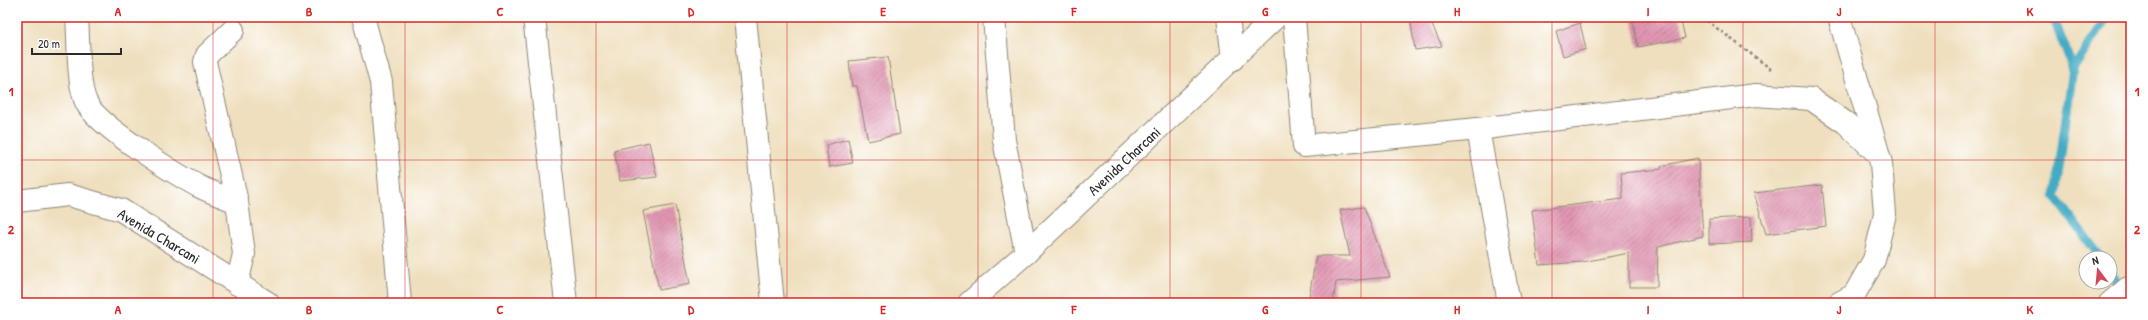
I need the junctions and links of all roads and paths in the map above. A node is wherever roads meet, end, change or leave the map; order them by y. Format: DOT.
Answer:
graph roads {
  1 [pos="77,17"];
  2 [pos="363,17"];
  3 [pos="534,17"];
  4 [pos="745,17"];
  5 [pos="994,17"];
  6 [pos="1228,17"];
  7 [pos="1276,17"];
  8 [pos="1294,17"];
  9 [pos="1702,17"];
  10 [pos="1839,17"];
  11 [pos="2121,17"];
  12 [pos="2131,26"];
  13 [pos="233,30"];
  14 [pos="1233,59"];
  15 [pos="1774,71"];
  16 [pos="1478,130"];
  17 [pos="1878,154"];
  18 [pos="17,201"];
  19 [pos="237,202"];
  20 [pos="1026,253"];
  21 [pos="237,284"];
  22 [pos="2131,288"];
  23 [pos="268,303"];
  24 [pos="400,303"];
  25 [pos="566,303"];
  26 [pos="773,303"];
  27 [pos="969,303"];
  28 [pos="1509,303"];
  29 [pos="1839,303"];
  30 [pos="2110,303"];
  1 -- 19 [label="street"];
  2 -- 24 [label="street"];
  3 -- 25 [label="street"];
  4 -- 26 [label="street"];
  5 -- 20 [label="street"];
  6 -- 14 [label="street"];
  7 -- 14 [label="street, Avenida Charcani"];
  8 -- 16 [label="street"];
  9 -- 15 [label="path"];
  10 -- 17 [label="street"];
  11 -- 12 [label="path"];
  13 -- 19 [label="street"];
  14 -- 20 [label="street, Avenida Charcani"];
  16 -- 17 [label="street"];
  16 -- 28 [label="street"];
  17 -- 29 [label="street"];
  18 -- 21 [label="street, Avenida Charcani"];
  19 -- 21 [label="street"];
  20 -- 27 [label="street, Avenida Charcani"];
  21 -- 23 [label="street, Avenida Charcani"];
  22 -- 30 [label="street"];
}
